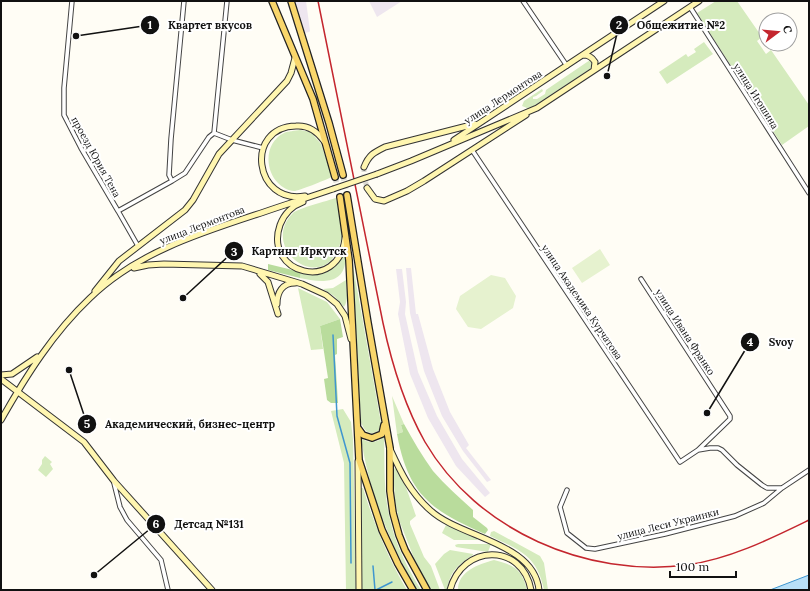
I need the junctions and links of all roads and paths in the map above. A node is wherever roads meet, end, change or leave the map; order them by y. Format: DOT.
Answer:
graph roads {
  1 [pos="72,1"];
  2 [pos="184,1"];
  3 [pos="226,1"];
  4 [pos="272,1"];
  5 [pos="291,1"];
  6 [pos="523,1"];
  7 [pos="664,1"];
  8 [pos="699,1"];
  9 [pos="690,7"];
  10 [pos="583,55"];
  11 [pos="295,58"];
  12 [pos="567,66"];
  13 [pos="594,70"];
  14 [pos="537,108"];
  15 [pos="482,122"];
  16 [pos="214,133"];
  17 [pos="232,140"];
  18 [pos="263,148"];
  19 [pos="328,150"];
  20 [pos="472,150"];
  21 [pos="427,154"];
  22 [pos="364,167"];
  23 [pos="343,175"];
  24 [pos="335,177"];
  25 [pos="172,181"];
  26 [pos="368,188"];
  27 [pos="333,189"];
  28 [pos="809,193"];
  29 [pos="347,195"];
  30 [pos="340,198"];
  31 [pos="118,211"];
  32 [pos="345,229"];
  33 [pos="138,246"];
  34 [pos="252,270"];
  35 [pos="120,274"];
  36 [pos="640,279"];
  37 [pos="302,284"];
  38 [pos="90,298"];
  39 [pos="353,352"];
  40 [pos="40,356"];
  41 [pos="1,375"];
  42 [pos="1,380"];
  43 [pos="17,391"];
  44 [pos="384,414"];
  45 [pos="1,420"];
  46 [pos="358,426"];
  47 [pos="390,448"];
  48 [pos="698,450"];
  49 [pos="358,460"];
  50 [pos="680,462"];
  51 [pos="809,470"];
  52 [pos="114,481"];
  53 [pos="782,488"];
  54 [pos="567,490"];
  55 [pos="168,590"];
  56 [pos="212,590"];
  57 [pos="359,590"];
  58 [pos="413,590"];
  59 [pos="427,590"];
  60 [pos="450,590"];
  61 [pos="531,590"];
  62 [pos="539,590"];
  1 -- 31 [label="street, проезд Юрия Тена"];
  2 -- 25 [label="street"];
  3 -- 16 [label="street"];
  4 -- 11 [label="main road"];
  5 -- 23 [label="main road"];
  6 -- 12 [label="street"];
  7 -- 10 [label="main road, улица Лермонтова"];
  8 -- 9 [label="main road, улица Лермонтова"];
  9 -- 13 [label="main road, улица Лермонтова"];
  9 -- 28 [label="street, улица Игошина"];
  10 -- 12 [label="main road, улица Лермонтова"];
  10 -- 13 [label="main road"];
  11 -- 17 [label="main road"];
  11 -- 19 [label="main road"];
  12 -- 15 [label="main road, улица Лермонтова"];
  13 -- 14 [label="main road, улица Лермонтова"];
  14 -- 20 [label="main road"];
  14 -- 21 [label="main road, улица Лермонтова"];
  15 -- 21 [label="main road, улица Лермонтова"];
  15 -- 22 [label="main road"];
  16 -- 17 [label="street"];
  16 -- 25 [label="street, проезд Юрия Тена"];
  17 -- 18 [label="street"];
  17 -- 33 [label="main road"];
  18 -- 19 [label="main road"];
  18 -- 27 [label="main road"];
  19 -- 24 [label="main road"];
  20 -- 26 [label="main road"];
  20 -- 50 [label="street, улица Академика Курчатова"];
  21 -- 27 [label="main road, улица Лермонтова, bridge"];
  25 -- 31 [label="street, проезд Юрия Тена"];
  27 -- 32 [label="main road"];
  27 -- 35 [label="main road, улица Лермонтова"];
  29 -- 44 [label="main road"];
  30 -- 32 [label="main road"];
  31 -- 33 [label="street"];
  32 -- 39 [label="main road"];
  33 -- 38 [label="main road"];
  34 -- 35 [label="main road"];
  34 -- 37 [label="main road"];
  34 -- 37 [label="main road"];
  35 -- 38 [label="main road, улица Лермонтова"];
  36 -- 48 [label="street, улица Ивана Франко"];
  37 -- 39 [label="main road"];
  38 -- 40 [label="main road, улица Лермонтова"];
  39 -- 46 [label="main road"];
  40 -- 41 [label="main road"];
  40 -- 43 [label="main road, улица Лермонтова"];
  42 -- 43 [label="main road"];
  43 -- 45 [label="main road, улица Лермонтова"];
  43 -- 52 [label="main road"];
  44 -- 46 [label="main road"];
  44 -- 47 [label="main road"];
  46 -- 49 [label="main road"];
  47 -- 59 [label="main road"];
  47 -- 62 [label="main road"];
  48 -- 50 [label="street, улица Ивана Франко"];
  48 -- 53 [label="street"];
  49 -- 57 [label="main road"];
  49 -- 58 [label="main road"];
  51 -- 53 [label="street, улица Леси Украинки"];
  52 -- 55 [label="street"];
  52 -- 56 [label="main road"];
  53 -- 54 [label="street, улица Леси Украинки"];
  60 -- 61 [label="main road"];
}
